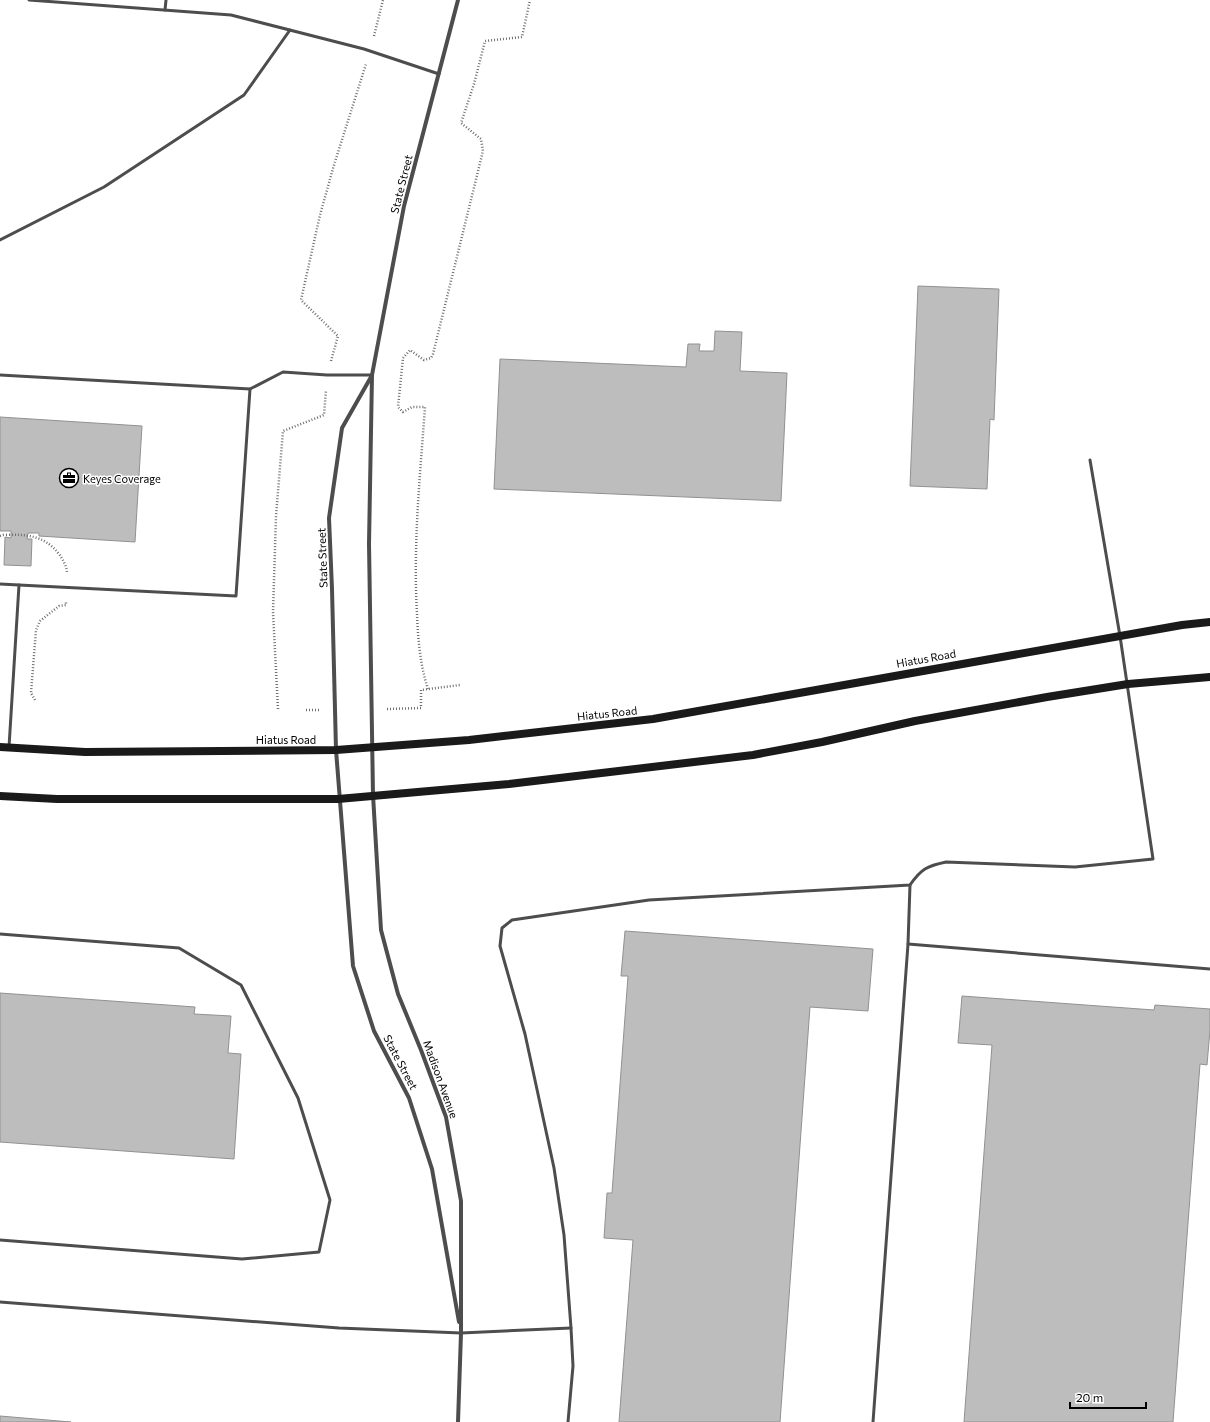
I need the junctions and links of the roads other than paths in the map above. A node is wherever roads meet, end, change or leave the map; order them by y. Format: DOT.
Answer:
graph roads {
  1 [pos="29,0"];
  2 [pos="166,0"];
  3 [pos="458,0"];
  4 [pos="165,10"];
  5 [pos="290,30"];
  6 [pos="439,74"];
  7 [pos="0,240"];
  8 [pos="0,375"];
  9 [pos="372,375"];
  10 [pos="250,389"];
  11 [pos="1090,460"];
  12 [pos="0,584"];
  13 [pos="19,585"];
  14 [pos="1210,622"];
  15 [pos="1120,636"];
  16 [pos="1210,677"];
  17 [pos="1128,684"];
  18 [pos="0,747"];
  19 [pos="373,747"];
  20 [pos="9,748"];
  21 [pos="336,750"];
  22 [pos="373,795"];
  23 [pos="0,796"];
  24 [pos="338,799"];
  25 [pos="910,885"];
  26 [pos="0,934"];
  27 [pos="908,944"];
  28 [pos="1210,969"];
  29 [pos="0,1240"];
  30 [pos="0,1302"];
  31 [pos="571,1328"];
  32 [pos="461,1333"];
  33 [pos="458,1422"];
  34 [pos="568,1422"];
  35 [pos="873,1422"];
  1 -- 4 [label="lane"];
  2 -- 4 [label="lane"];
  3 -- 6 [label="street, State Street"];
  4 -- 5 [label="lane"];
  5 -- 6 [label="lane"];
  5 -- 7 [label="lane"];
  6 -- 9 [label="street, State Street"];
  8 -- 10 [label="lane"];
  9 -- 10 [label="lane"];
  9 -- 19 [label="street, State Street"];
  9 -- 21 [label="street, State Street"];
  10 -- 13 [label="lane"];
  11 -- 15 [label="lane"];
  12 -- 13 [label="lane"];
  13 -- 20 [label="lane"];
  14 -- 15 [label="main road, Hiatus Road"];
  15 -- 17 [label="lane"];
  15 -- 19 [label="main road, Hiatus Road"];
  16 -- 17 [label="main road"];
  17 -- 22 [label="main road"];
  17 -- 25 [label="lane"];
  18 -- 20 [label="main road, Hiatus Road"];
  19 -- 21 [label="main road, Hiatus Road"];
  19 -- 22 [label="street, Madison Avenue"];
  20 -- 21 [label="main road, Hiatus Road"];
  21 -- 24 [label="street, State Street"];
  22 -- 24 [label="main road"];
  22 -- 32 [label="street, Madison Avenue"];
  23 -- 24 [label="main road"];
  24 -- 32 [label="street, State Street"];
  25 -- 27 [label="lane"];
  25 -- 31 [label="lane"];
  26 -- 29 [label="lane"];
  27 -- 28 [label="lane"];
  27 -- 35 [label="lane"];
  30 -- 32 [label="lane"];
  31 -- 32 [label="lane"];
  31 -- 34 [label="lane"];
  32 -- 33 [label="street, Madison Avenue"];
}
